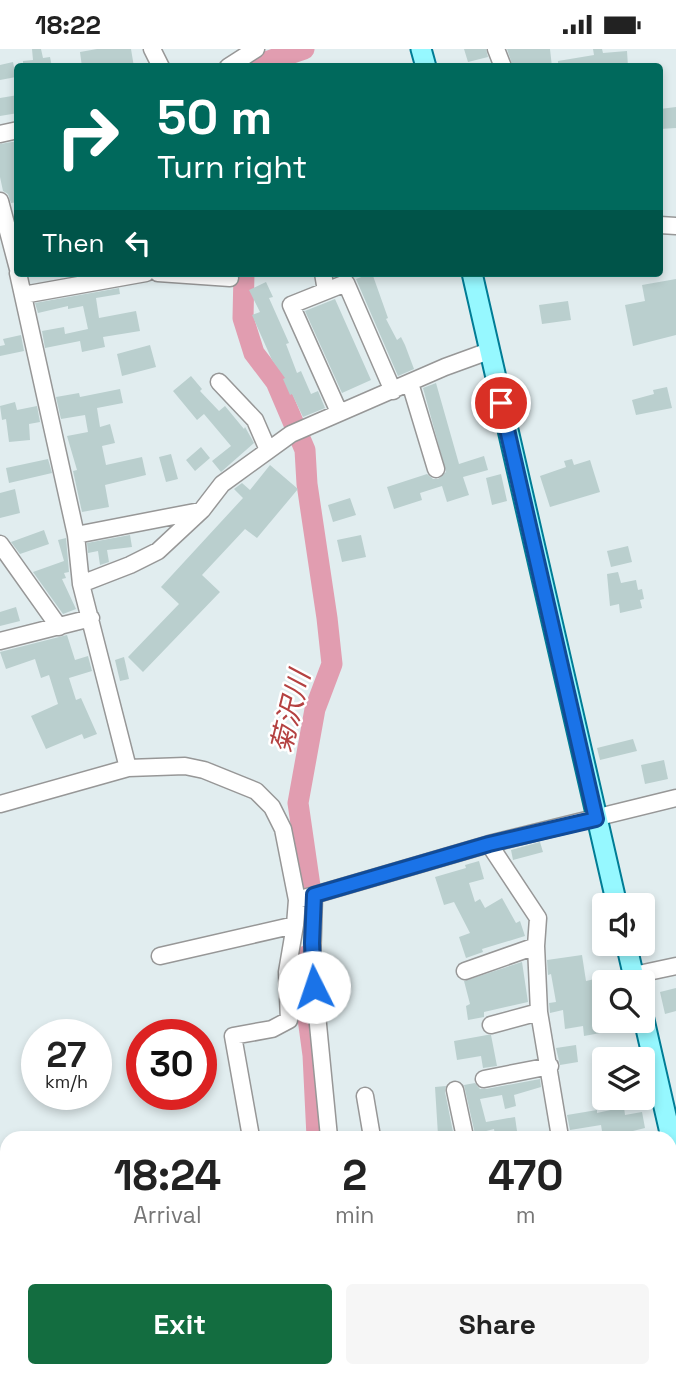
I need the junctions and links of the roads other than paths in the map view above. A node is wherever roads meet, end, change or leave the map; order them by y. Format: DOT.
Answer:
graph roads {
  1 [pos="256,49"];
  2 [pos="234,63"];
  3 [pos="0,201"];
  4 [pos="14,264"];
  5 [pos="18,277"];
  6 [pos="124,277"];
  7 [pos="216,277"];
  8 [pos="324,277"];
  9 [pos="473,277"];
  10 [pos="230,278"];
  11 [pos="326,291"];
  12 [pos="23,295"];
  13 [pos="489,351"];
  14 [pos="219,382"];
  15 [pos="410,383"];
  16 [pos="393,391"];
  17 [pos="339,412"];
  18 [pos="268,450"];
  19 [pos="436,469"];
  20 [pos="201,510"];
  21 [pos="75,535"];
  22 [pos="0,544"];
  23 [pos="81,584"];
  24 [pos="91,618"];
  25 [pos="59,627"];
  26 [pos="0,641"];
  27 [pos="128,768"];
  28 [pos="676,798"];
  29 [pos="0,804"];
  30 [pos="596,819"];
  31 [pos="489,844"];
  32 [pos="614,893"];
  33 [pos="314,895"];
  34 [pos="297,900"];
  35 [pos="295,925"];
  36 [pos="536,946"];
  37 [pos="160,956"];
  38 [pos="676,965"];
  39 [pos="465,971"];
  40 [pos="655,972"];
  41 [pos="539,1012"];
  42 [pos="491,1025"];
  43 [pos="647,1033"];
  44 [pos="550,1066"];
  45 [pos="484,1079"];
  46 [pos="455,1090"];
  47 [pos="365,1096"];
  48 [pos="250,1131"];
  49 [pos="328,1131"];
  50 [pos="371,1131"];
  51 [pos="464,1131"];
  52 [pos="559,1131"];
  53 [pos="670,1131"];
  1 -- 2 [label="street"];
  3 -- 4 [label="street"];
  5 -- 12 [label="street"];
  6 -- 12 [label="street"];
  7 -- 10 [label="street"];
  8 -- 11 [label="street"];
  9 -- 13 [label="main road"];
  11 -- 16 [label="street"];
  11 -- 17 [label="street"];
  12 -- 21 [label="street"];
  13 -- 15 [label="street"];
  13 -- 30 [label="main road"];
  14 -- 18 [label="street"];
  15 -- 16 [label="street"];
  15 -- 19 [label="street"];
  16 -- 17 [label="street"];
  17 -- 18 [label="street"];
  18 -- 20 [label="street"];
  20 -- 21 [label="street"];
  20 -- 23 [label="street"];
  21 -- 23 [label="street"];
  22 -- 25 [label="street"];
  23 -- 24 [label="street"];
  24 -- 25 [label="street"];
  24 -- 27 [label="street"];
  25 -- 26 [label="street"];
  27 -- 29 [label="street"];
  27 -- 34 [label="street"];
  28 -- 30 [label="street"];
  30 -- 31 [label="street"];
  30 -- 32 [label="main road"];
  31 -- 33 [label="street"];
  31 -- 36 [label="street"];
  33 -- 34 [label="street"];
  33 -- 49 [label="street"];
  34 -- 35 [label="street"];
  35 -- 37 [label="street"];
  35 -- 48 [label="street"];
  36 -- 39 [label="street"];
  36 -- 41 [label="street"];
  38 -- 40 [label="street"];
  41 -- 42 [label="street"];
  41 -- 44 [label="street"];
  43 -- 53 [label="main road"];
  44 -- 45 [label="street"];
  44 -- 52 [label="street"];
  46 -- 51 [label="street"];
  47 -- 50 [label="street"];
}
